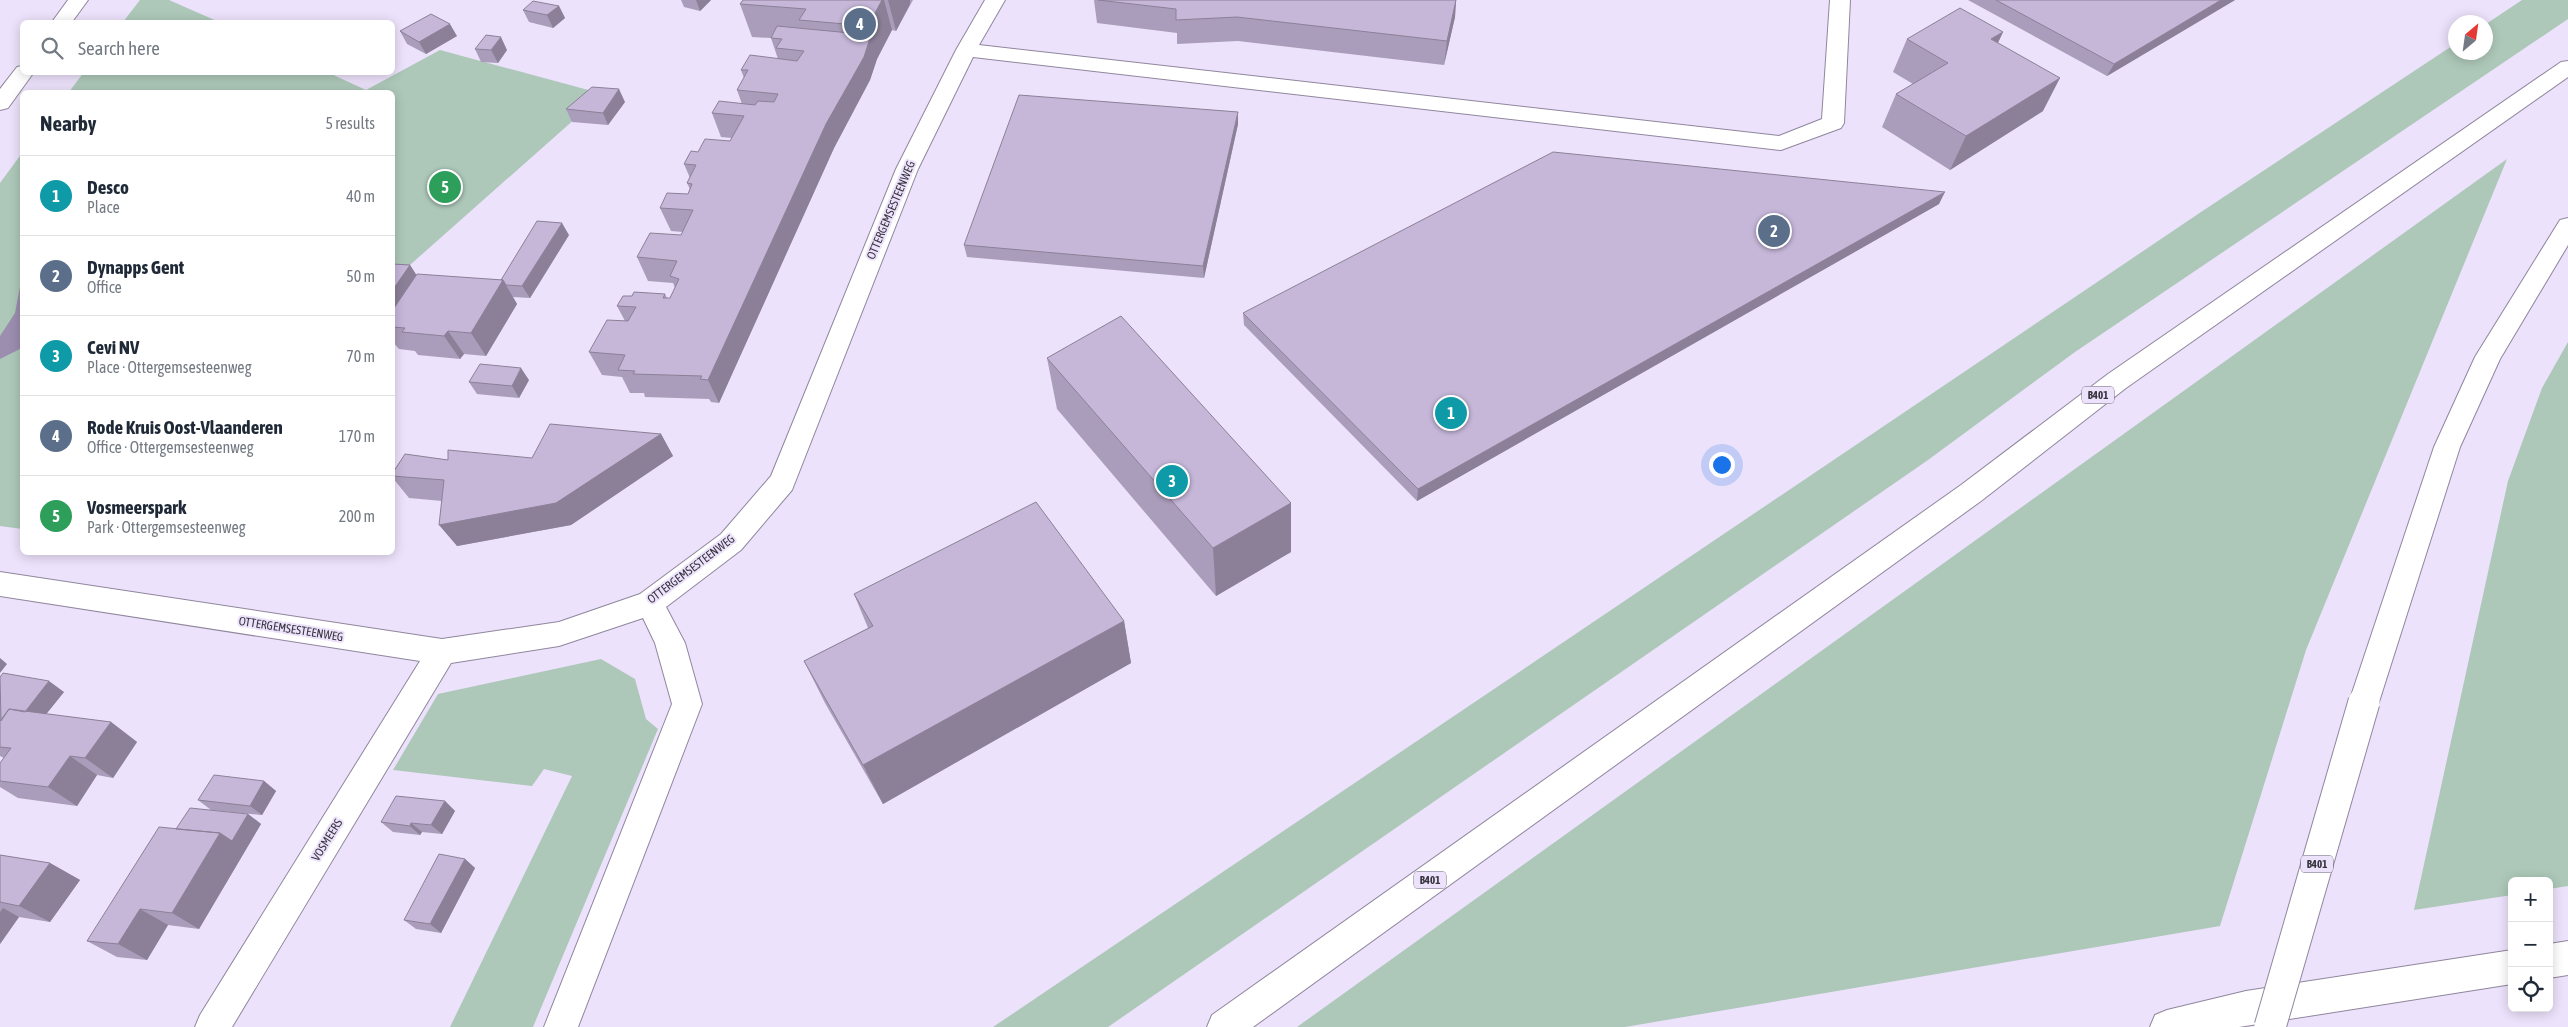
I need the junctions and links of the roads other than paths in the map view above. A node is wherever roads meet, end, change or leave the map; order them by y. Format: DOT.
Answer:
graph roads {
  1 [pos="78,0"];
  2 [pos="995,0"];
  3 [pos="1840,0"];
  4 [pos="63,20"];
  5 [pos="966,50"];
  6 [pos="2568,67"];
  7 [pos="22,75"];
  8 [pos="0,103"];
  9 [pos="2568,226"];
  10 [pos="0,584"];
  11 [pos="650,602"];
  12 [pos="442,652"];
  13 [pos="2568,958"];
  14 [pos="2553,960"];
  15 [pos="2508,968"];
  16 [pos="212,1027"];
  17 [pos="560,1027"];
  18 [pos="1224,1027"];
  19 [pos="2167,1027"];
  20 [pos="2270,1027"];
  1 -- 4 [label="main road"];
  2 -- 5 [label="main road, OTTERGEMSESTEENWEG"];
  3 -- 5 [label="main road"];
  5 -- 11 [label="main road, OTTERGEMSESTEENWEG"];
  6 -- 18 [label="main road, B401"];
  7 -- 8 [label="main road"];
  9 -- 20 [label="main road, B401, bridge"];
  10 -- 12 [label="main road, OTTERGEMSESTEENWEG"];
  11 -- 12 [label="main road, OTTERGEMSESTEENWEG"];
  11 -- 17 [label="main road"];
  12 -- 16 [label="main road, VOSMEERS"];
  13 -- 14 [label="main road"];
  15 -- 19 [label="main road"];
}
